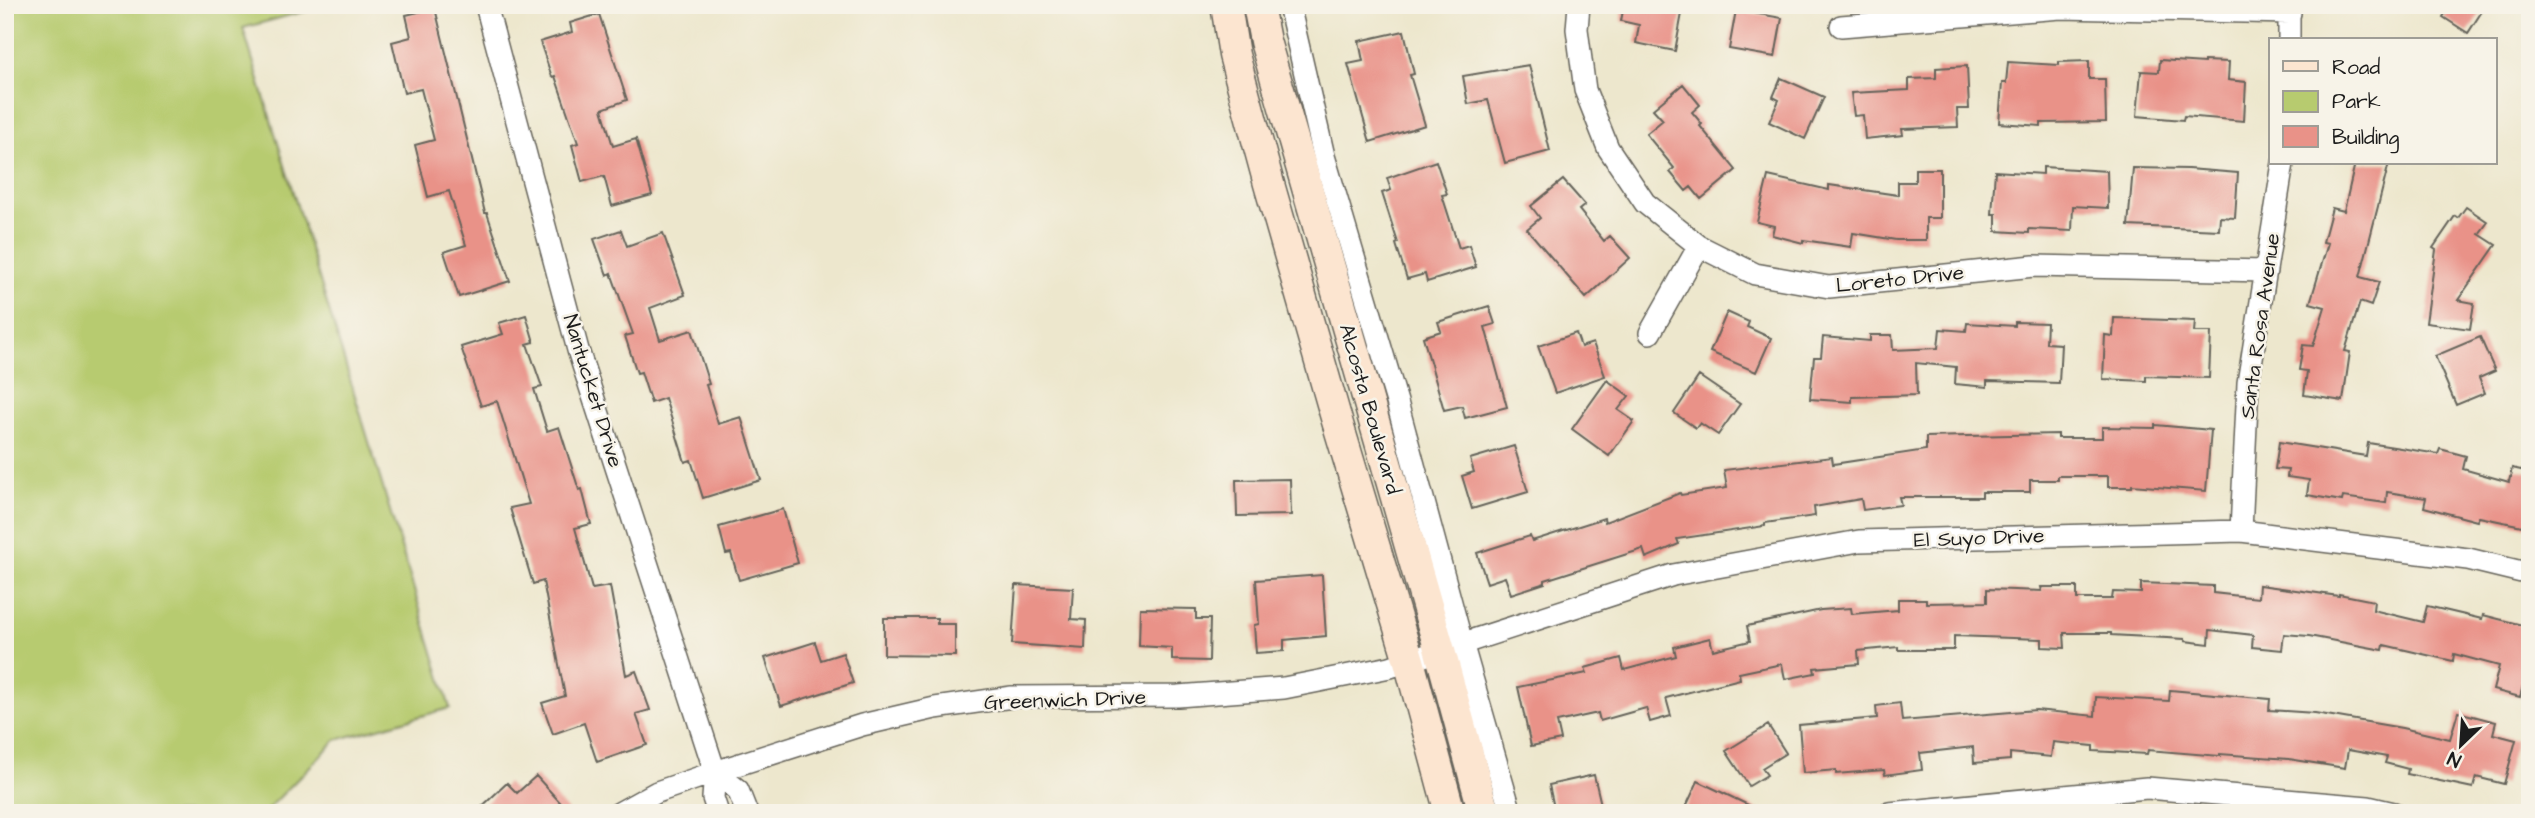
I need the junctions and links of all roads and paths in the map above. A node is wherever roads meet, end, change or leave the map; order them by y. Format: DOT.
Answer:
graph roads {
  1 [pos="486,5"];
  2 [pos="1226,5"];
  3 [pos="1258,5"];
  4 [pos="1289,5"];
  5 [pos="1579,5"];
  6 [pos="2289,9"];
  7 [pos="1841,26"];
  8 [pos="2289,38"];
  9 [pos="2283,164"];
  10 [pos="1699,247"];
  11 [pos="2266,271"];
  12 [pos="1650,333"];
  13 [pos="2241,531"];
  14 [pos="2530,574"];
  15 [pos="1451,647"];
  16 [pos="1409,661"];
  17 [pos="715,772"];
  18 [pos="620,813"];
  19 [pos="718,813"];
  20 [pos="747,813"];
  21 [pos="1450,813"];
  22 [pos="1484,813"];
  23 [pos="1511,813"];
  24 [pos="1889,813"];
  25 [pos="2394,813"];
  1 -- 17 [label="street, Nantucket Drive"];
  2 -- 16 [label="main road, Alcosta Boulevard"];
  3 -- 15 [label="main road, Alcosta Boulevard"];
  4 -- 15 [label="street, Alcosta Boulevard"];
  5 -- 10 [label="street, Loreto Drive"];
  6 -- 7 [label="street"];
  6 -- 8 [label="street"];
  9 -- 11 [label="street, Santa Rosa Avenue"];
  10 -- 11 [label="street, Loreto Drive"];
  10 -- 12 [label="street"];
  11 -- 13 [label="street, Santa Rosa Avenue"];
  13 -- 14 [label="street, El Suyo Drive"];
  13 -- 15 [label="street, El Suyo Drive"];
  15 -- 16 [label="street, Greenwich Drive"];
  15 -- 22 [label="main road, Alcosta Boulevard"];
  15 -- 23 [label="street, Alcosta Boulevard"];
  16 -- 17 [label="street, Greenwich Drive"];
  16 -- 21 [label="main road, Alcosta Boulevard"];
  17 -- 18 [label="street, Greenwich Drive"];
  17 -- 19 [label="street, Nantucket Drive"];
  17 -- 20 [label="street, Nantucket Drive"];
  24 -- 25 [label="street"];
}
